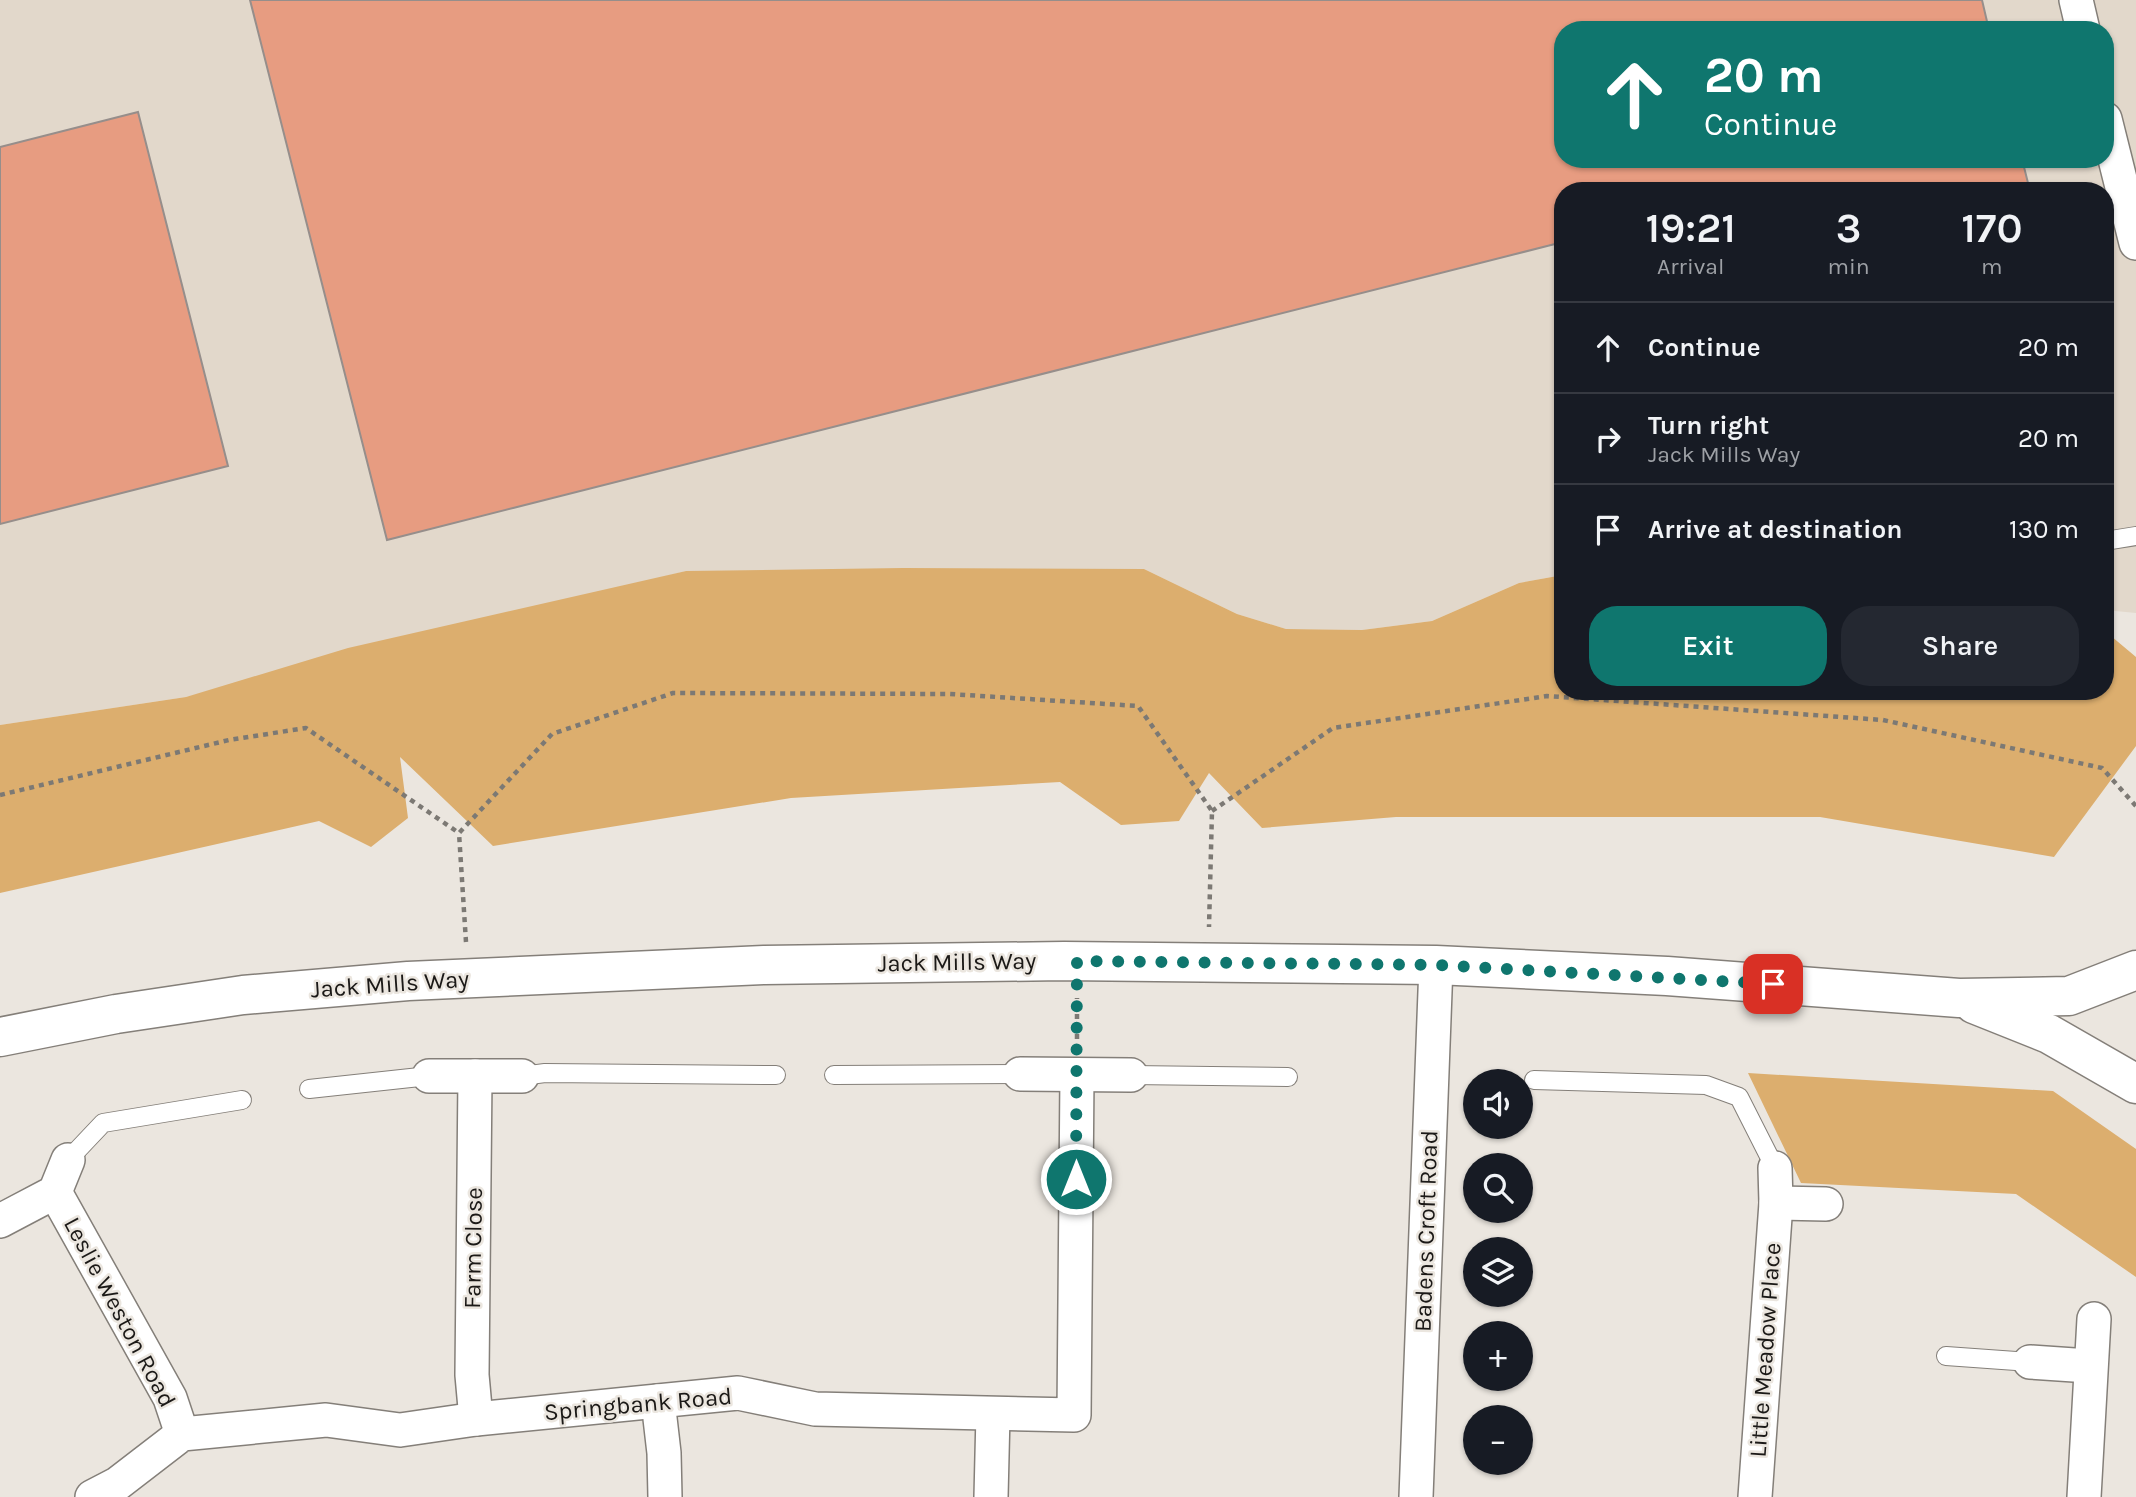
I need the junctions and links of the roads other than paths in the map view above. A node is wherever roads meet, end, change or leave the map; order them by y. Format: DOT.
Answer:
graph roads {
  1 [pos="2076,0"];
  2 [pos="2081,21"];
  3 [pos="2114,155"];
  4 [pos="2136,243"];
  5 [pos="2136,536"];
  6 [pos="2114,540"];
  7 [pos="1436,965"];
  8 [pos="2136,970"];
  9 [pos="1959,998"];
  10 [pos="0,1037"];
  11 [pos="1020,1074"];
  12 [pos="776,1075"];
  13 [pos="834,1075"];
  14 [pos="1077,1075"];
  15 [pos="1131,1075"];
  16 [pos="429,1076"];
  17 [pos="475,1076"];
  18 [pos="522,1076"];
  19 [pos="1288,1077"];
  20 [pos="1534,1080"];
  21 [pos="2136,1084"];
  22 [pos="309,1089"];
  23 [pos="242,1100"];
  24 [pos="68,1160"];
  25 [pos="1775,1168"];
  26 [pos="55,1192"];
  27 [pos="1776,1203"];
  28 [pos="1826,1205"];
  29 [pos="0,1221"];
  30 [pos="2094,1319"];
  31 [pos="1946,1356"];
  32 [pos="2031,1362"];
  33 [pos="2089,1366"];
  34 [pos="658,1401"];
  35 [pos="993,1414"];
  36 [pos="475,1419"];
  37 [pos="182,1434"];
  38 [pos="92,1497"];
  39 [pos="664,1497"];
  40 [pos="991,1497"];
  41 [pos="1416,1497"];
  42 [pos="1755,1497"];
  43 [pos="2084,1497"];
  1 -- 2 [label="street"];
  3 -- 4 [label="street"];
  5 -- 6 [label="lane"];
  7 -- 9 [label="main road, Jack Mills Way"];
  7 -- 10 [label="main road, Jack Mills Way"];
  7 -- 41 [label="street, Badens Croft Road"];
  8 -- 9 [label="main road, Jack Mills Way"];
  9 -- 21 [label="main road, Jack Mills Way"];
  11 -- 13 [label="lane"];
  11 -- 14 [label="street"];
  12 -- 18 [label="lane"];
  14 -- 15 [label="street"];
  14 -- 35 [label="street, Springbank Road"];
  15 -- 19 [label="lane"];
  16 -- 17 [label="street"];
  16 -- 22 [label="lane"];
  17 -- 18 [label="street"];
  17 -- 36 [label="street, Farm Close"];
  20 -- 25 [label="lane"];
  23 -- 24 [label="lane"];
  24 -- 26 [label="street, Leslie Weston Road"];
  25 -- 27 [label="street, Little Meadow Place"];
  26 -- 29 [label="street, Leslie Weston Road"];
  26 -- 37 [label="street, Leslie Weston Road"];
  27 -- 28 [label="street"];
  27 -- 42 [label="street, Little Meadow Place"];
  30 -- 33 [label="street"];
  31 -- 32 [label="lane"];
  32 -- 33 [label="street"];
  33 -- 43 [label="street"];
  34 -- 35 [label="street, Springbank Road"];
  34 -- 36 [label="street, Springbank Road"];
  34 -- 39 [label="street"];
  35 -- 40 [label="street"];
  36 -- 37 [label="street, Springbank Road"];
  37 -- 38 [label="street"];
}
